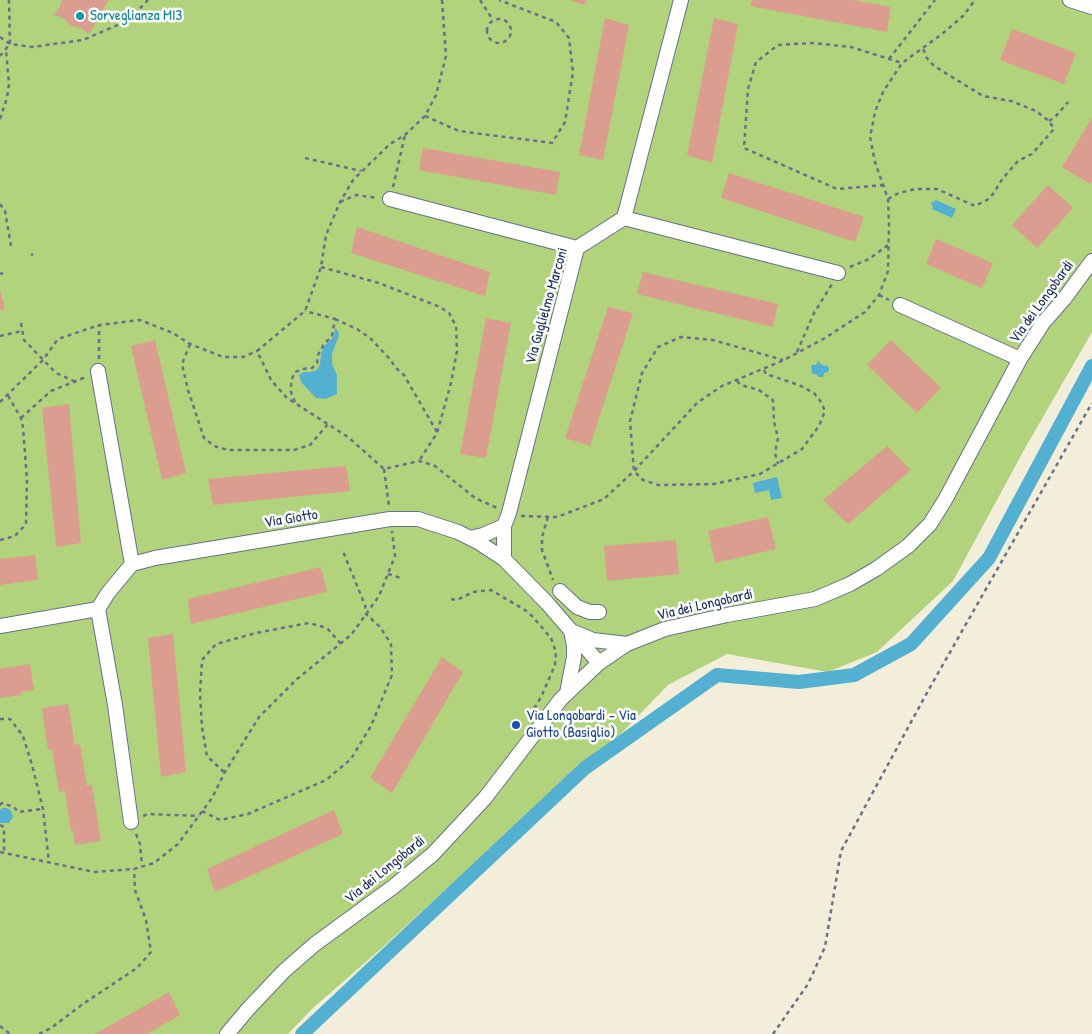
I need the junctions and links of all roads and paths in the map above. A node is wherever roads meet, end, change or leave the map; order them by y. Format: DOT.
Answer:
graph roads {
  1 [pos="9,0"];
  2 [pos="148,0"];
  3 [pos="442,0"];
  4 [pos="480,0"];
  5 [pos="499,0"];
  6 [pos="681,0"];
  7 [pos="935,0"];
  8 [pos="976,0"];
  9 [pos="1070,0"];
  10 [pos="1092,7"];
  11 [pos="493,20"];
  12 [pos="0,37"];
  13 [pos="10,44"];
  14 [pos="923,48"];
  15 [pos="6,50"];
  16 [pos="0,56"];
  17 [pos="889,59"];
  18 [pos="902,63"];
  19 [pos="1068,102"];
  20 [pos="425,116"];
  21 [pos="0,118"];
  22 [pos="1048,121"];
  23 [pos="405,135"];
  24 [pos="305,158"];
  25 [pos="361,170"];
  26 [pos="884,185"];
  27 [pos="390,199"];
  28 [pos="888,199"];
  29 [pos="340,202"];
  30 [pos="0,204"];
  31 [pos="624,218"];
  32 [pos="888,244"];
  33 [pos="12,246"];
  34 [pos="577,248"];
  35 [pos="1092,261"];
  36 [pos="321,266"];
  37 [pos="838,273"];
  38 [pos="900,304"];
  39 [pos="305,311"];
  40 [pos="336,319"];
  41 [pos="21,323"];
  42 [pos="99,326"];
  43 [pos="22,331"];
  44 [pos="0,336"];
  45 [pos="190,344"];
  46 [pos="257,351"];
  47 [pos="796,354"];
  48 [pos="1020,359"];
  49 [pos="43,360"];
  50 [pos="784,360"];
  51 [pos="764,370"];
  52 [pos="98,371"];
  53 [pos="737,381"];
  54 [pos="76,382"];
  55 [pos="7,394"];
  56 [pos="0,402"];
  57 [pos="296,403"];
  58 [pos="1092,403"];
  59 [pos="20,418"];
  60 [pos="328,424"];
  61 [pos="437,433"];
  62 [pos="419,461"];
  63 [pos="778,464"];
  64 [pos="384,469"];
  65 [pos="634,471"];
  66 [pos="509,513"];
  67 [pos="548,517"];
  68 [pos="390,519"];
  69 [pos="504,526"];
  70 [pos="470,538"];
  71 [pos="0,540"];
  72 [pos="342,549"];
  73 [pos="504,559"];
  74 [pos="132,564"];
  75 [pos="388,574"];
  76 [pos="401,578"];
  77 [pos="560,591"];
  78 [pos="451,599"];
  79 [pos="98,609"];
  80 [pos="599,612"];
  81 [pos="366,614"];
  82 [pos="0,626"];
  83 [pos="571,631"];
  84 [pos="341,644"];
  85 [pos="627,644"];
  86 [pos="599,662"];
  87 [pos="567,693"];
  88 [pos="531,709"];
  89 [pos="0,719"];
  90 [pos="224,772"];
  91 [pos="0,805"];
  92 [pos="43,809"];
  93 [pos="202,811"];
  94 [pos="199,816"];
  95 [pos="131,822"];
  96 [pos="0,825"];
  97 [pos="2,852"];
  98 [pos="50,862"];
  99 [pos="142,866"];
  100 [pos="134,869"];
  101 [pos="0,1026"];
  102 [pos="10,1034"];
  103 [pos="38,1034"];
  104 [pos="227,1034"];
  105 [pos="773,1034"];
  1 -- 13 [label="path"];
  2 -- 13 [label="path"];
  3 -- 20 [label="path"];
  4 -- 11 [label="path"];
  5 -- 20 [label="path"];
  6 -- 31 [label="street"];
  7 -- 17 [label="path"];
  8 -- 14 [label="path"];
  9 -- 10 [label="street"];
  11 -- 11 [label="path"];
  12 -- 13 [label="path"];
  13 -- 15 [label="path"];
  14 -- 18 [label="path"];
  14 -- 22 [label="path"];
  15 -- 16 [label="path"];
  15 -- 21 [label="path"];
  17 -- 18 [label="path"];
  17 -- 26 [label="path"];
  18 -- 26 [label="path"];
  19 -- 22 [label="path"];
  20 -- 23 [label="path"];
  22 -- 28 [label="path"];
  23 -- 25 [label="path"];
  23 -- 27 [label="path"];
  24 -- 25 [label="path"];
  25 -- 29 [label="path"];
  26 -- 28 [label="path"];
  27 -- 29 [label="path"];
  27 -- 34 [label="street"];
  28 -- 32 [label="path"];
  29 -- 36 [label="path"];
  30 -- 33 [label="path"];
  31 -- 34 [label="street, Via Guglielmo Marconi"];
  31 -- 37 [label="street"];
  32 -- 37 [label="path"];
  32 -- 47 [label="path"];
  34 -- 66 [label="street, Via Guglielmo Marconi"];
  35 -- 48 [label="street, Via dei Longobardi"];
  36 -- 39 [label="path"];
  36 -- 61 [label="path"];
  37 -- 47 [label="path"];
  38 -- 48 [label="street"];
  39 -- 40 [label="path"];
  39 -- 46 [label="path"];
  40 -- 57 [label="path"];
  40 -- 61 [label="path"];
  41 -- 43 [label="path"];
  42 -- 45 [label="path"];
  42 -- 49 [label="path"];
  42 -- 52 [label="path"];
  43 -- 44 [label="path"];
  43 -- 49 [label="path"];
  45 -- 46 [label="path"];
  45 -- 60 [label="path"];
  46 -- 57 [label="path"];
  47 -- 50 [label="path"];
  48 -- 85 [label="street, Via dei Longobardi"];
  49 -- 54 [label="path"];
  49 -- 55 [label="path"];
  50 -- 51 [label="path"];
  50 -- 65 [label="path"];
  51 -- 53 [label="path"];
  51 -- 63 [label="path"];
  52 -- 54 [label="path"];
  52 -- 74 [label="street"];
  53 -- 63 [label="path"];
  53 -- 65 [label="path"];
  54 -- 59 [label="path"];
  55 -- 56 [label="path"];
  55 -- 59 [label="path"];
  57 -- 60 [label="path"];
  58 -- 105 [label="path"];
  59 -- 71 [label="path"];
  60 -- 64 [label="path"];
  61 -- 62 [label="path"];
  62 -- 64 [label="path"];
  62 -- 66 [label="path"];
  63 -- 65 [label="path"];
  64 -- 68 [label="path"];
  65 -- 67 [label="path"];
  66 -- 67 [label="path"];
  66 -- 69 [label="street, Via Guglielmo Marconi"];
  67 -- 77 [label="path"];
  68 -- 70 [label="street, Via Giotto"];
  68 -- 74 [label="street, Via Giotto"];
  68 -- 75 [label="path"];
  69 -- 70 [label="street"];
  69 -- 73 [label="street, Via Guglielmo Marconi"];
  70 -- 73 [label="street, Via Giotto"];
  72 -- 81 [label="path"];
  73 -- 83 [label="street, Via Giotto"];
  74 -- 79 [label="street"];
  75 -- 76 [label="path"];
  75 -- 81 [label="path"];
  77 -- 80 [label="street"];
  78 -- 88 [label="path"];
  79 -- 82 [label="street"];
  79 -- 95 [label="street"];
  81 -- 84 [label="path"];
  81 -- 93 [label="path"];
  83 -- 85 [label="street, Via Giotto"];
  83 -- 86 [label="street, Via Giotto"];
  83 -- 87 [label="street"];
  84 -- 90 [label="path"];
  84 -- 90 [label="path"];
  85 -- 86 [label="street, Via dei Longobardi"];
  86 -- 87 [label="street, Via dei Longobardi"];
  87 -- 104 [label="street, Via dei Longobardi"];
  89 -- 92 [label="path"];
  90 -- 93 [label="path"];
  91 -- 92 [label="path"];
  92 -- 98 [label="path"];
  93 -- 94 [label="path"];
  94 -- 95 [label="path"];
  94 -- 99 [label="path"];
  95 -- 99 [label="path"];
  96 -- 97 [label="path"];
  97 -- 98 [label="path"];
  98 -- 100 [label="path"];
  99 -- 100 [label="path"];
  100 -- 103 [label="path"];
  101 -- 102 [label="path"];
}
